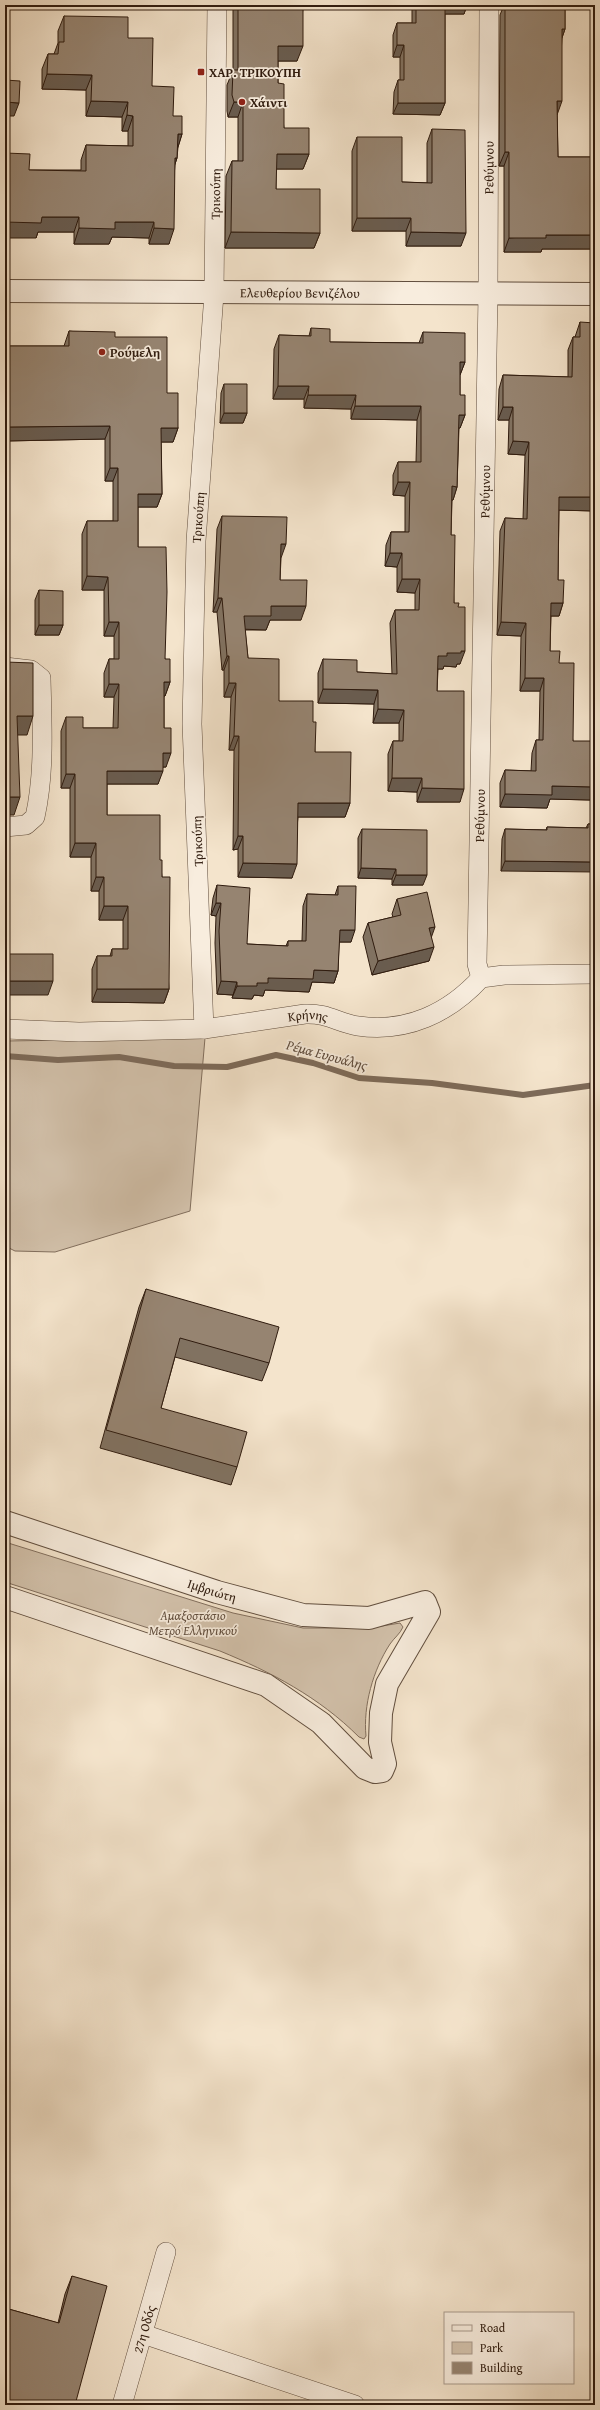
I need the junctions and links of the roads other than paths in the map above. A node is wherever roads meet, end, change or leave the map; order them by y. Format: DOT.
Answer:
graph roads {
  1 [pos="217,5"];
  2 [pos="489,5"];
  3 [pos="5,291"];
  4 [pos="214,294"];
  5 [pos="488,294"];
  6 [pos="595,294"];
  7 [pos="5,667"];
  8 [pos="5,827"];
  9 [pos="595,974"];
  10 [pos="481,978"];
  11 [pos="5,1029"];
  12 [pos="204,1029"];
  13 [pos="5,1522"];
  14 [pos="5,1597"];
  15 [pos="166,2252"];
  16 [pos="144,2334"];
  17 [pos="122,2405"];
  18 [pos="355,2405"];
  1 -- 4 [label="street, Τρικούπη"];
  2 -- 5 [label="street, Ρεθύμνου"];
  3 -- 4 [label="street, Ελευθερίου Βενιζέλου"];
  4 -- 5 [label="street, Ελευθερίου Βενιζέλου"];
  4 -- 12 [label="street, Τρικούπη"];
  5 -- 6 [label="street, Ελευθερίου Βενιζέλου"];
  5 -- 10 [label="street, Ρεθύμνου"];
  7 -- 8 [label="street"];
  9 -- 10 [label="street"];
  10 -- 12 [label="street, Κρήνης"];
  11 -- 12 [label="street, Κρήνης"];
  13 -- 14 [label="street, Ιμβριώτη"];
  15 -- 16 [label="street, 27η Οδός"];
  16 -- 17 [label="street, 27η Οδός"];
  16 -- 18 [label="street"];
}
